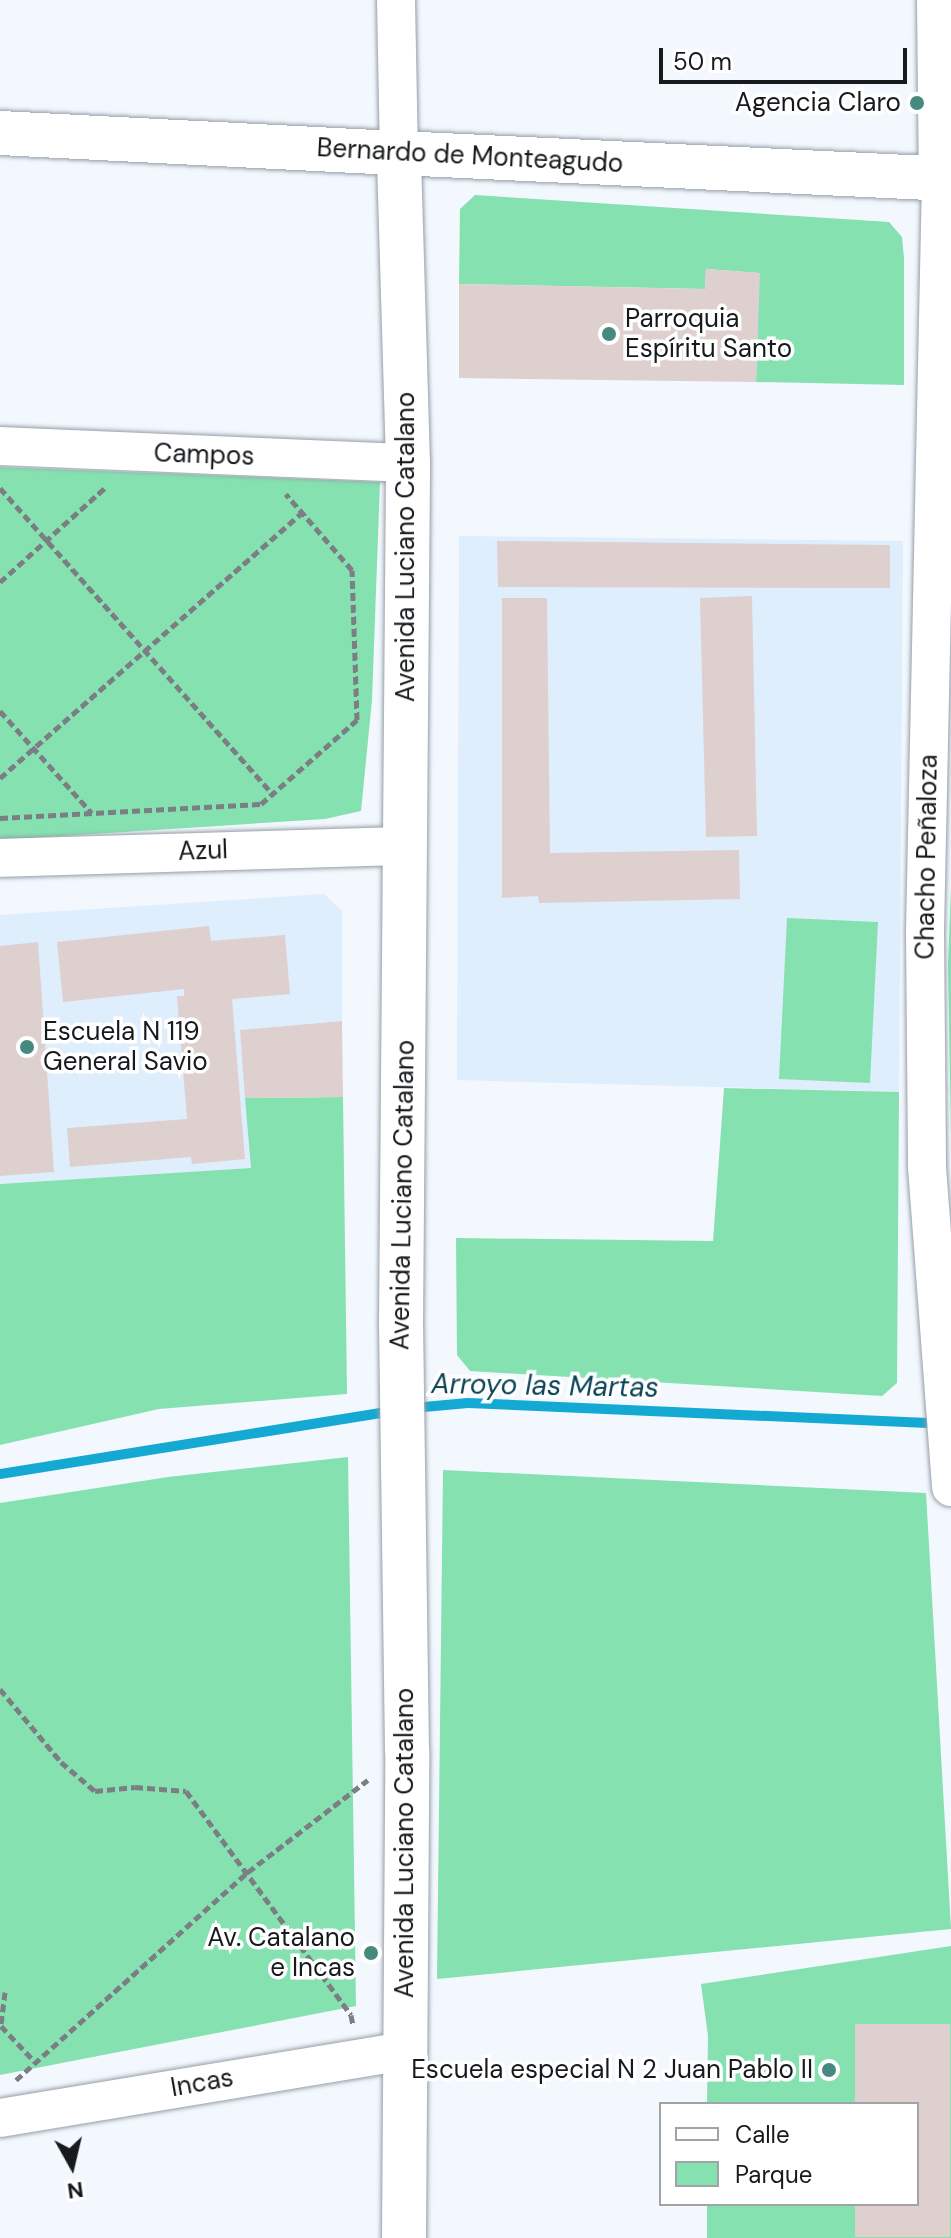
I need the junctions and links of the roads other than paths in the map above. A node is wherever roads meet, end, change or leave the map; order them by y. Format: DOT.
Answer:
graph roads {
  1 [pos="396,0"];
  2 [pos="939,0"];
  3 [pos="0,133"];
  4 [pos="399,153"];
  5 [pos="946,179"];
  6 [pos="0,446"];
  7 [pos="408,463"];
  8 [pos="407,846"];
  9 [pos="0,858"];
  10 [pos="951,1487"];
  11 [pos="405,2051"];
  12 [pos="4,2103"];
  13 [pos="404,2238"];
  1 -- 4 [label="street"];
  2 -- 5 [label="main road"];
  3 -- 4 [label="main road, Bernardo de Monteagudo"];
  4 -- 5 [label="main road, Bernardo de Monteagudo"];
  4 -- 7 [label="main road, Avenida Luciano Catalano"];
  5 -- 10 [label="street, Chacho Peñaloza"];
  6 -- 7 [label="street, Campos"];
  7 -- 8 [label="main road, Avenida Luciano Catalano"];
  8 -- 9 [label="street, Azul"];
  8 -- 11 [label="main road, Avenida Luciano Catalano"];
  11 -- 12 [label="street, Incas"];
  11 -- 13 [label="main road, Avenida Luciano Catalano"];
}
